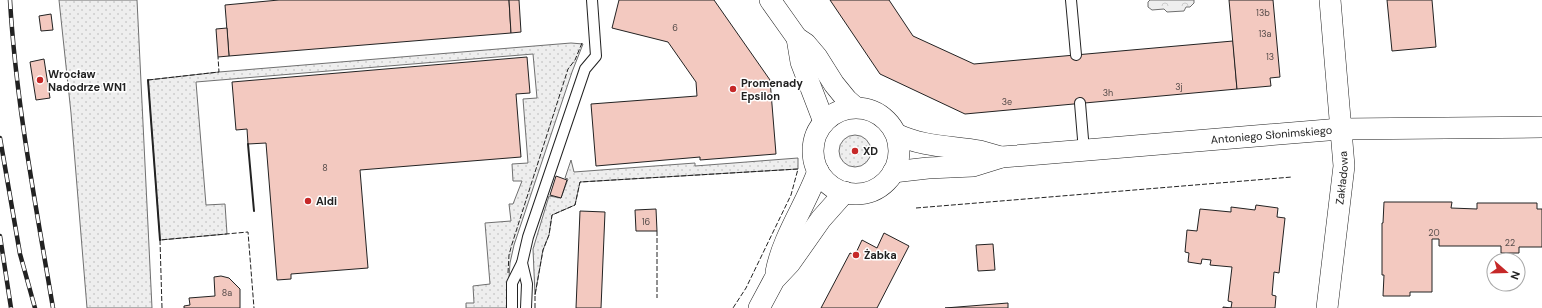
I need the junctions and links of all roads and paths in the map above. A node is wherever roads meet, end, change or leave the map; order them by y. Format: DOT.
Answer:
graph roads {
  1 [pos="592,0"];
  2 [pos="770,0"];
  3 [pos="1071,0"];
  4 [pos="1330,0"];
  5 [pos="797,38"];
  6 [pos="1076,55"];
  7 [pos="1080,103"];
  8 [pos="855,107"];
  9 [pos="824,122"];
  10 [pos="1542,127"];
  11 [pos="1340,130"];
  12 [pos="896,134"];
  13 [pos="1084,151"];
  14 [pos="1002,157"];
  15 [pos="818,171"];
  16 [pos="893,172"];
  17 [pos="845,192"];
  18 [pos="522,263"];
  19 [pos="774,280"];
  20 [pos="512,308"];
  21 [pos="526,308"];
  22 [pos="759,308"];
  23 [pos="1327,308"];
  1 -- 18 [label="lane"];
  2 -- 5 [label="street"];
  3 -- 6 [label="lane"];
  4 -- 11 [label="street, Zakładowa"];
  5 -- 8 [label="street"];
  5 -- 9 [label="street"];
  7 -- 13 [label="lane"];
  8 -- 9 [label="street"];
  8 -- 12 [label="street"];
  9 -- 15 [label="street"];
  10 -- 11 [label="street, Antoniego Słonimskiego"];
  11 -- 13 [label="street, Antoniego Słonimskiego"];
  11 -- 23 [label="street, Zakładowa"];
  12 -- 14 [label="street, Antoniego Słonimskiego"];
  12 -- 16 [label="street"];
  13 -- 14 [label="street, Antoniego Słonimskiego"];
  14 -- 16 [label="street, Antoniego Słonimskiego"];
  15 -- 17 [label="street"];
  15 -- 19 [label="street"];
  16 -- 17 [label="street"];
  17 -- 19 [label="street"];
  18 -- 20 [label="lane"];
  18 -- 21 [label="lane"];
  19 -- 22 [label="street"];
}
